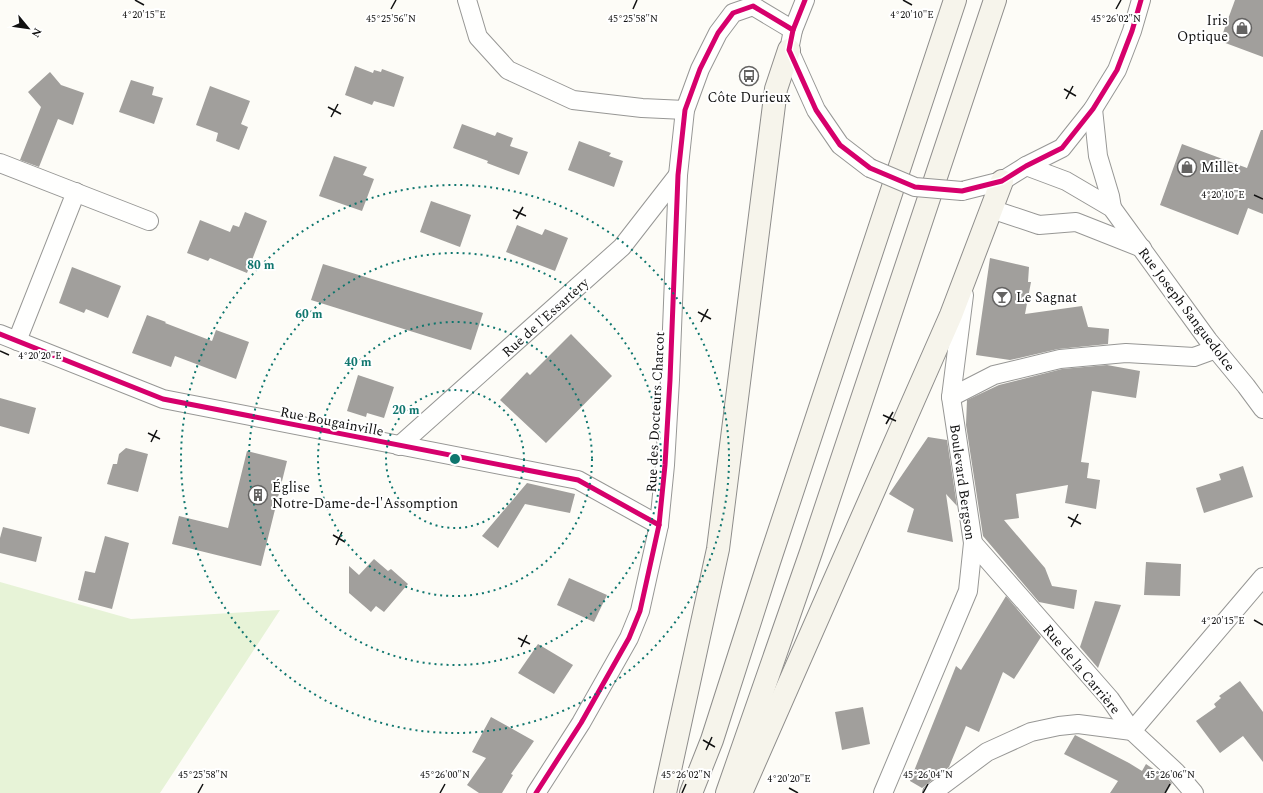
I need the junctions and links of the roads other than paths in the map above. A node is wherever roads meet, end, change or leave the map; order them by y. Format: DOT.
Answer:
graph roads {
  1 [pos="467,0"];
  2 [pos="806,0"];
  3 [pos="955,0"];
  4 [pos="996,0"];
  5 [pos="1141,0"];
  6 [pos="752,3"];
  7 [pos="791,40"];
  8 [pos="1093,109"];
  9 [pos="685,110"];
  10 [pos="0,162"];
  11 [pos="1026,166"];
  12 [pos="678,175"];
  13 [pos="1002,181"];
  14 [pos="76,192"];
  15 [pos="1112,208"];
  16 [pos="991,209"];
  17 [pos="149,221"];
  18 [pos="1142,248"];
  19 [pos="967,274"];
  20 [pos="0,334"];
  21 [pos="17,341"];
  22 [pos="1216,349"];
  23 [pos="1254,387"];
  24 [pos="952,397"];
  25 [pos="1263,409"];
  26 [pos="399,446"];
  27 [pos="659,525"];
  28 [pos="973,543"];
  29 [pos="1263,577"];
  30 [pos="1132,731"];
  31 [pos="536,793"];
  32 [pos="665,793"];
  33 [pos="691,793"];
  34 [pos="727,793"];
  35 [pos="741,793"];
  36 [pos="883,793"];
  37 [pos="932,793"];
  38 [pos="1194,793"];
  1 -- 9 [label="street"];
  2 -- 7 [label="street"];
  3 -- 33 [label="main road"];
  4 -- 34 [label="main road"];
  5 -- 8 [label="street"];
  6 -- 7 [label="street"];
  6 -- 9 [label="street, Rue des Docteurs Charcot"];
  7 -- 13 [label="street, bridge"];
  7 -- 32 [label="main road"];
  8 -- 11 [label="street"];
  8 -- 15 [label="street"];
  9 -- 12 [label="street, Rue des Docteurs Charcot"];
  10 -- 14 [label="street"];
  11 -- 13 [label="street"];
  11 -- 15 [label="street"];
  12 -- 26 [label="street, Rue de l'Essartery"];
  12 -- 27 [label="street, Rue des Docteurs Charcot"];
  13 -- 16 [label="main road"];
  14 -- 17 [label="street"];
  14 -- 21 [label="street"];
  15 -- 18 [label="street, Rue Joseph Sanguedolce"];
  16 -- 18 [label="street"];
  16 -- 19 [label="main road"];
  18 -- 22 [label="street, Rue Joseph Sanguedolce"];
  19 -- 24 [label="street, Boulevard Bergson"];
  19 -- 35 [label="main road"];
  20 -- 21 [label="street, Rue Bougainville"];
  21 -- 26 [label="street, Rue Bougainville"];
  22 -- 23 [label="street, Rue Joseph Sanguedolce"];
  22 -- 24 [label="street"];
  23 -- 25 [label="street, Rue Joseph Sanguedolce"];
  24 -- 28 [label="street, Boulevard Bergson"];
  26 -- 27 [label="street, Rue Bougainville"];
  27 -- 31 [label="street, Rue des Docteurs Charcot"];
  28 -- 30 [label="street, Rue de la Carrière"];
  28 -- 36 [label="street, Boulevard Bergson"];
  29 -- 30 [label="street"];
  30 -- 37 [label="street"];
  30 -- 38 [label="street, Rue de la Carrière"];
}
